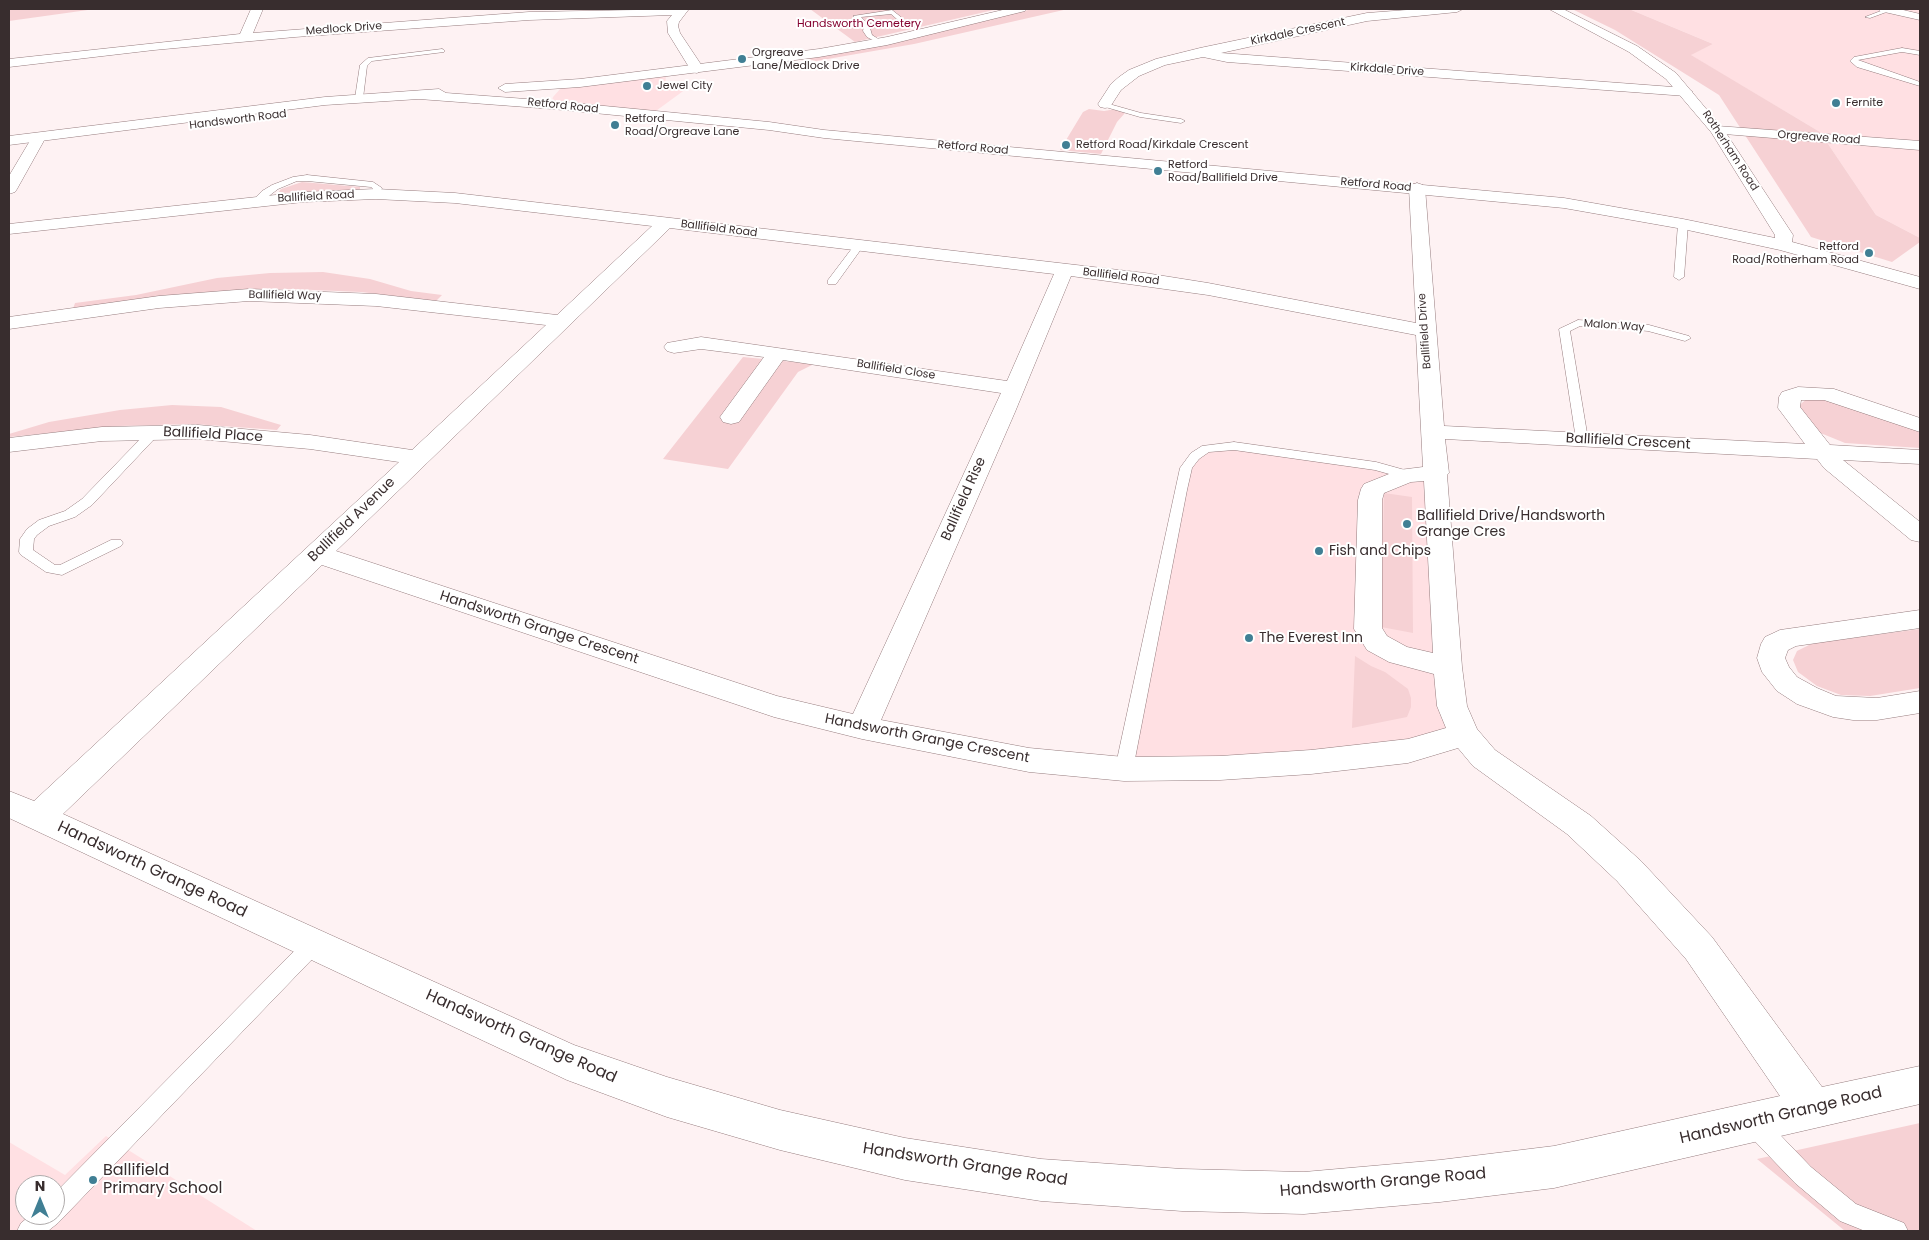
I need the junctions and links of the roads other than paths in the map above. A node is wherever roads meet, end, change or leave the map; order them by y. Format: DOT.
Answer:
graph roads {
  1 [pos="257,9"];
  2 [pos="1021,9"];
  3 [pos="1457,9"];
  4 [pos="1555,9"];
  5 [pos="1886,9"];
  6 [pos="682,10"];
  7 [pos="1868,17"];
  8 [pos="1920,17"];
  9 [pos="867,26"];
  10 [pos="245,37"];
  11 [pos="880,42"];
  12 [pos="442,51"];
  13 [pos="1200,52"];
  14 [pos="1920,53"];
  15 [pos="9,63"];
  16 [pos="697,69"];
  17 [pos="580,83"];
  18 [pos="1920,84"];
  19 [pos="504,88"];
  20 [pos="561,88"];
  21 [pos="1686,92"];
  22 [pos="421,95"];
  23 [pos="358,98"];
  24 [pos="495,100"];
  25 [pos="474,102"];
  26 [pos="1105,104"];
  27 [pos="553,105"];
  28 [pos="1181,121"];
  29 [pos="1718,130"];
  30 [pos="824,134"];
  31 [pos="9,141"];
  32 [pos="37,141"];
  33 [pos="1920,146"];
  34 [pos="9,149"];
  35 [pos="1417,188"];
  36 [pos="9,189"];
  37 [pos="666,223"];
  38 [pos="1683,224"];
  39 [pos="9,229"];
  40 [pos="859,245"];
  41 [pos="1783,245"];
  42 [pos="1065,269"];
  43 [pos="1679,277"];
  44 [pos="832,282"];
  45 [pos="1920,283"];
  46 [pos="561,321"];
  47 [pos="9,323"];
  48 [pos="1425,331"];
  49 [pos="1685,338"];
  50 [pos="674,347"];
  51 [pos="778,353"];
  52 [pos="1014,388"];
  53 [pos="730,417"];
  54 [pos="1920,425"];
  55 [pos="154,432"];
  56 [pos="1432,432"];
  57 [pos="1582,439"];
  58 [pos="9,445"];
  59 [pos="1824,452"];
  60 [pos="1920,457"];
  61 [pos="416,458"];
  62 [pos="1437,474"];
  63 [pos="1407,476"];
  64 [pos="1920,534"];
  65 [pos="116,543"];
  66 [pos="317,554"];
  67 [pos="1920,619"];
  68 [pos="1448,667"];
  69 [pos="1920,702"];
  70 [pos="862,728"];
  71 [pos="1464,735"];
  72 [pos="1124,769"];
  73 [pos="23,811"];
  74 [pos="314,944"];
  75 [pos="1920,1085"];
  76 [pos="1813,1109"];
  77 [pos="1752,1122"];
  78 [pos="65,1200"];
  79 [pos="1896,1231"];
  1 -- 10 [label="street"];
  2 -- 11 [label="street"];
  3 -- 13 [label="street, Kirkdale Crescent"];
  4 -- 21 [label="street, Rotherham Road"];
  5 -- 7 [label="lane"];
  5 -- 8 [label="street"];
  6 -- 10 [label="street, Medlock Drive"];
  6 -- 16 [label="street"];
  9 -- 9 [label="lane"];
  9 -- 11 [label="lane"];
  10 -- 15 [label="street, Medlock Drive"];
  11 -- 16 [label="street"];
  12 -- 23 [label="lane"];
  13 -- 21 [label="street, Kirkdale Drive"];
  13 -- 26 [label="street, Kirkdale Drive"];
  14 -- 18 [label="lane"];
  16 -- 17 [label="street"];
  17 -- 19 [label="street"];
  17 -- 20 [label="street"];
  19 -- 22 [label="street"];
  19 -- 25 [label="street"];
  20 -- 24 [label="street"];
  20 -- 27 [label="street"];
  21 -- 29 [label="street, Rotherham Road"];
  22 -- 23 [label="street, Handsworth Road"];
  22 -- 25 [label="street, Retford Road"];
  23 -- 32 [label="street, Handsworth Road"];
  24 -- 25 [label="street"];
  24 -- 27 [label="street, Retford Road"];
  25 -- 30 [label="street, Retford Road"];
  25 -- 32 [label="street, Handsworth Road"];
  26 -- 28 [label="lane"];
  27 -- 30 [label="street, Retford Road"];
  29 -- 33 [label="street, Orgreave Road"];
  29 -- 41 [label="street, Rotherham Road"];
  30 -- 35 [label="street, Retford Road"];
  31 -- 32 [label="street, Handsworth Road"];
  32 -- 34 [label="street, Handsworth Road"];
  32 -- 36 [label="street"];
  35 -- 38 [label="street, Retford Road"];
  35 -- 48 [label="street, Ballifield Drive"];
  37 -- 39 [label="street, Ballifield Road"];
  37 -- 40 [label="street, Ballifield Road"];
  37 -- 46 [label="street, Ballifield Avenue"];
  38 -- 41 [label="street, Retford Road"];
  38 -- 43 [label="lane"];
  40 -- 42 [label="street, Ballifield Road"];
  40 -- 44 [label="lane"];
  41 -- 45 [label="street, Retford Road"];
  42 -- 48 [label="street, Ballifield Road"];
  42 -- 52 [label="street, Ballifield Rise"];
  46 -- 47 [label="street, Ballifield Way"];
  46 -- 61 [label="street, Ballifield Avenue"];
  48 -- 56 [label="street, Ballifield Drive"];
  49 -- 57 [label="lane, Malon Way"];
  50 -- 51 [label="street, Ballifield Close"];
  51 -- 52 [label="street, Ballifield Close"];
  51 -- 53 [label="street"];
  52 -- 70 [label="street, Ballifield Rise"];
  54 -- 59 [label="street"];
  55 -- 58 [label="street, Ballifield Place"];
  55 -- 61 [label="street, Ballifield Place"];
  55 -- 65 [label="lane"];
  56 -- 57 [label="street, Ballifield Crescent"];
  56 -- 62 [label="street, Ballifield Drive"];
  57 -- 59 [label="street, Ballifield Crescent"];
  59 -- 60 [label="street, Ballifield Crescent"];
  59 -- 64 [label="street"];
  61 -- 66 [label="street, Ballifield Avenue"];
  62 -- 63 [label="street"];
  62 -- 68 [label="street, Ballifield Drive"];
  63 -- 68 [label="street"];
  63 -- 72 [label="lane"];
  66 -- 70 [label="street, Handsworth Grange Crescent"];
  66 -- 73 [label="street, Ballifield Avenue"];
  67 -- 69 [label="street"];
  68 -- 71 [label="street, Ballifield Drive"];
  70 -- 72 [label="street, Handsworth Grange Crescent"];
  71 -- 72 [label="street, Handsworth Grange Crescent"];
  71 -- 76 [label="street"];
  73 -- 74 [label="street, Handsworth Grange Road"];
  74 -- 77 [label="street, Handsworth Grange Road"];
  74 -- 78 [label="lane"];
  75 -- 76 [label="street, Handsworth Grange Road"];
  76 -- 77 [label="street, Handsworth Grange Road"];
  77 -- 79 [label="lane"];
}
